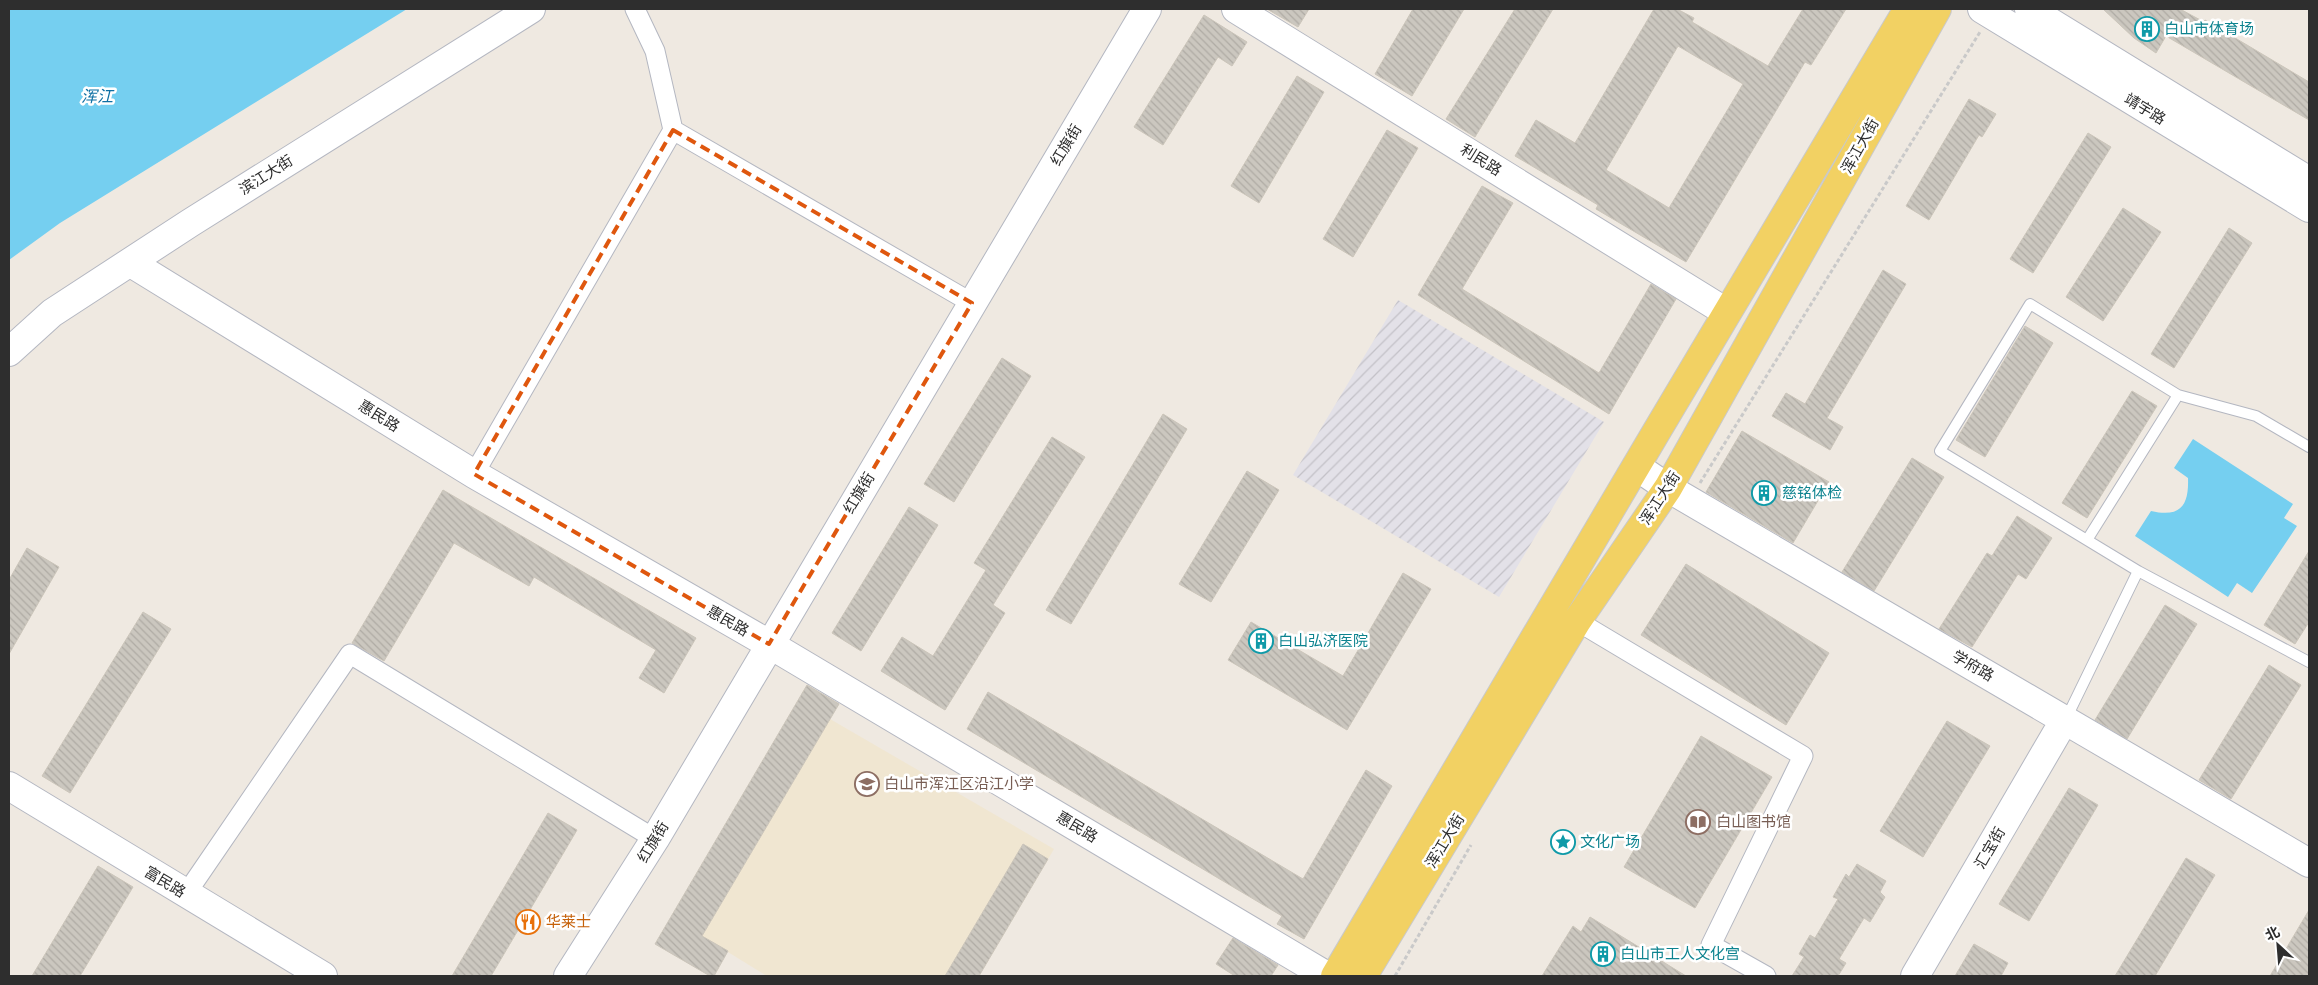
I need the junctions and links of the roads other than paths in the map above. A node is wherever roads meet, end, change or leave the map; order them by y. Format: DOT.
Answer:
graph roads {
  1 [pos="531,9"];
  2 [pos="635,9"];
  3 [pos="1148,9"];
  4 [pos="1236,9"];
  5 [pos="1908,9"];
  6 [pos="1938,9"];
  7 [pos="1982,9"];
  8 [pos="2029,9"];
  9 [pos="673,130"];
  10 [pos="2309,181"];
  11 [pos="2309,208"];
  12 [pos="132,263"];
  13 [pos="972,303"];
  14 [pos="1726,312"];
  15 [pos="9,352"];
  16 [pos="2178,395"];
  17 [pos="2309,447"];
  18 [pos="1637,467"];
  19 [pos="474,474"];
  20 [pos="1668,488"];
  21 [pos="2088,540"];
  22 [pos="2138,570"];
  23 [pos="1577,621"];
  24 [pos="769,644"];
  25 [pos="2309,662"];
  26 [pos="2066,719"];
  27 [pos="9,786"];
  28 [pos="655,839"];
  29 [pos="2309,863"];
  30 [pos="186,894"];
  31 [pos="1372,973"];
  32 [pos="323,976"];
  33 [pos="568,976"];
  34 [pos="1327,976"];
  35 [pos="1335,976"];
  36 [pos="1342,976"];
  37 [pos="1766,976"];
  38 [pos="1915,976"];
  1 -- 12 [label="street, 滨江大街"];
  2 -- 9 [label="street"];
  3 -- 13 [label="street, 红旗街"];
  4 -- 14 [label="street, 利民路"];
  5 -- 14 [label="main road, 浑江大街"];
  6 -- 20 [label="main road, 浑江大街"];
  7 -- 11 [label="street, 靖宇路"];
  8 -- 10 [label="street, 靖宇路"];
  9 -- 13 [label="street"];
  9 -- 19 [label="street"];
  12 -- 15 [label="street, 滨江大街"];
  12 -- 19 [label="street, 惠民路"];
  13 -- 24 [label="street, 红旗街"];
  14 -- 18 [label="main road, 浑江大街"];
  16 -- 17 [label="lane"];
  16 -- 21 [label="lane"];
  16 -- 21 [label="lane"];
  18 -- 20 [label="street, 学府路"];
  18 -- 35 [label="main road, 浑江大街"];
  19 -- 24 [label="street, 惠民路"];
  20 -- 23 [label="main road, 浑江大街"];
  20 -- 26 [label="street, 学府路"];
  21 -- 22 [label="lane"];
  22 -- 25 [label="lane"];
  22 -- 26 [label="lane"];
  23 -- 31 [label="main road, 浑江大街"];
  23 -- 37 [label="street"];
  24 -- 28 [label="street, 红旗街"];
  24 -- 34 [label="street, 惠民路"];
  26 -- 29 [label="street, 学府路"];
  26 -- 38 [label="street, 汇宝街"];
  27 -- 30 [label="street, 富民路"];
  28 -- 30 [label="street"];
  28 -- 33 [label="street, 红旗街"];
  30 -- 32 [label="street, 富民路"];
  31 -- 36 [label="street"];
}
